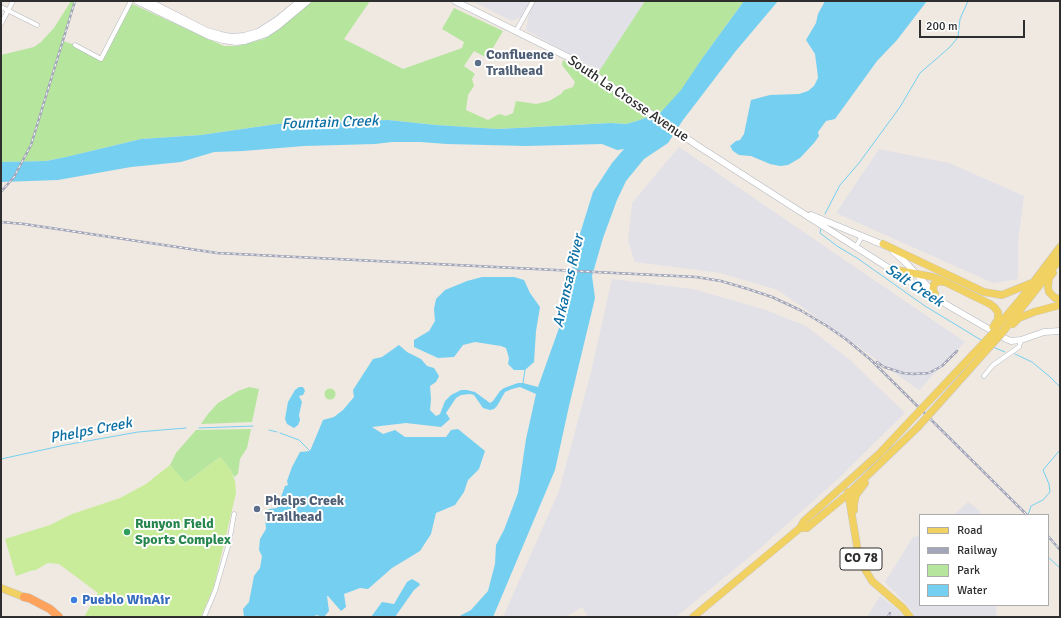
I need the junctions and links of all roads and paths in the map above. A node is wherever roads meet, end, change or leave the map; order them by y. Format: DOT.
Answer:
graph roads {
  1 [pos="13,1"];
  2 [pos="131,1"];
  3 [pos="137,1"];
  4 [pos="148,1"];
  5 [pos="300,1"];
  6 [pos="308,1"];
  7 [pos="455,1"];
  8 [pos="533,1"];
  9 [pos="1,7"];
  10 [pos="8,10"];
  11 [pos="1,24"];
  12 [pos="37,25"];
  13 [pos="516,31"];
  14 [pos="75,45"];
  15 [pos="795,208"];
  16 [pos="862,236"];
  17 [pos="883,244"];
  18 [pos="856,247"];
  19 [pos="1060,247"];
  20 [pos="1059,260"];
  21 [pos="891,269"];
  22 [pos="916,274"];
  23 [pos="945,282"];
  24 [pos="1034,282"];
  25 [pos="935,294"];
  26 [pos="1060,299"];
  27 [pos="942,302"];
  28 [pos="1060,305"];
  29 [pos="994,329"];
  30 [pos="1060,331"];
  31 [pos="1020,340"];
  32 [pos="984,376"];
  33 [pos="888,457"];
  34 [pos="846,484"];
  35 [pos="848,494"];
  36 [pos="835,505"];
  37 [pos="851,511"];
  38 [pos="234,514"];
  39 [pos="800,528"];
  40 [pos="855,534"];
  41 [pos="1,588"];
  42 [pos="24,597"];
  43 [pos="56,617"];
  44 [pos="60,617"];
  45 [pos="204,617"];
  46 [pos="693,617"];
  47 [pos="910,617"];
  1 -- 10 [label="street"];
  2 -- 14 [label="street"];
  3 -- 6 [label="main road"];
  4 -- 5 [label="main road"];
  7 -- 13 [label="main road, South La Crosse Avenue"];
  8 -- 13 [label="street"];
  9 -- 10 [label="street"];
  10 -- 11 [label="street"];
  10 -- 12 [label="street"];
  13 -- 15 [label="main road, South La Crosse Avenue"];
  15 -- 16 [label="main road, South La Crosse Avenue"];
  15 -- 18 [label="main road, South La Crosse Avenue"];
  16 -- 17 [label="main road, South La Crosse Avenue"];
  16 -- 18 [label="street"];
  17 -- 22 [label="main road, South La Crosse Avenue"];
  17 -- 24 [label="main road"];
  18 -- 21 [label="main road, South La Crosse Avenue"];
  19 -- 24 [label="main road"];
  20 -- 26 [label="main road"];
  20 -- 29 [label="main road"];
  21 -- 22 [label="main road"];
  21 -- 27 [label="main road, South La Crosse Avenue"];
  22 -- 23 [label="main road"];
  22 -- 25 [label="main road, South La Crosse Avenue"];
  23 -- 25 [label="main road"];
  23 -- 29 [label="main road"];
  24 -- 29 [label="main road"];
  25 -- 27 [label="main road, South La Crosse Avenue"];
  27 -- 29 [label="main road, South La Crosse Avenue"];
  28 -- 29 [label="main road"];
  29 -- 31 [label="main road, South La Crosse Avenue"];
  29 -- 33 [label="main road, bridge"];
  29 -- 34 [label="main road, bridge"];
  30 -- 31 [label="main road"];
  31 -- 32 [label="street"];
  33 -- 35 [label="main road"];
  33 -- 40 [label="main road"];
  34 -- 35 [label="main road, CO 78"];
  34 -- 39 [label="main road"];
  35 -- 36 [label="main road"];
  35 -- 37 [label="main road, CO 78"];
  36 -- 37 [label="main road"];
  36 -- 39 [label="main road"];
  37 -- 40 [label="main road, CO 78"];
  38 -- 45 [label="street"];
  39 -- 46 [label="main road"];
  40 -- 47 [label="main road, CO 78"];
  41 -- 42 [label="main road"];
  42 -- 43 [label="highway"];
  42 -- 44 [label="highway"];
}
